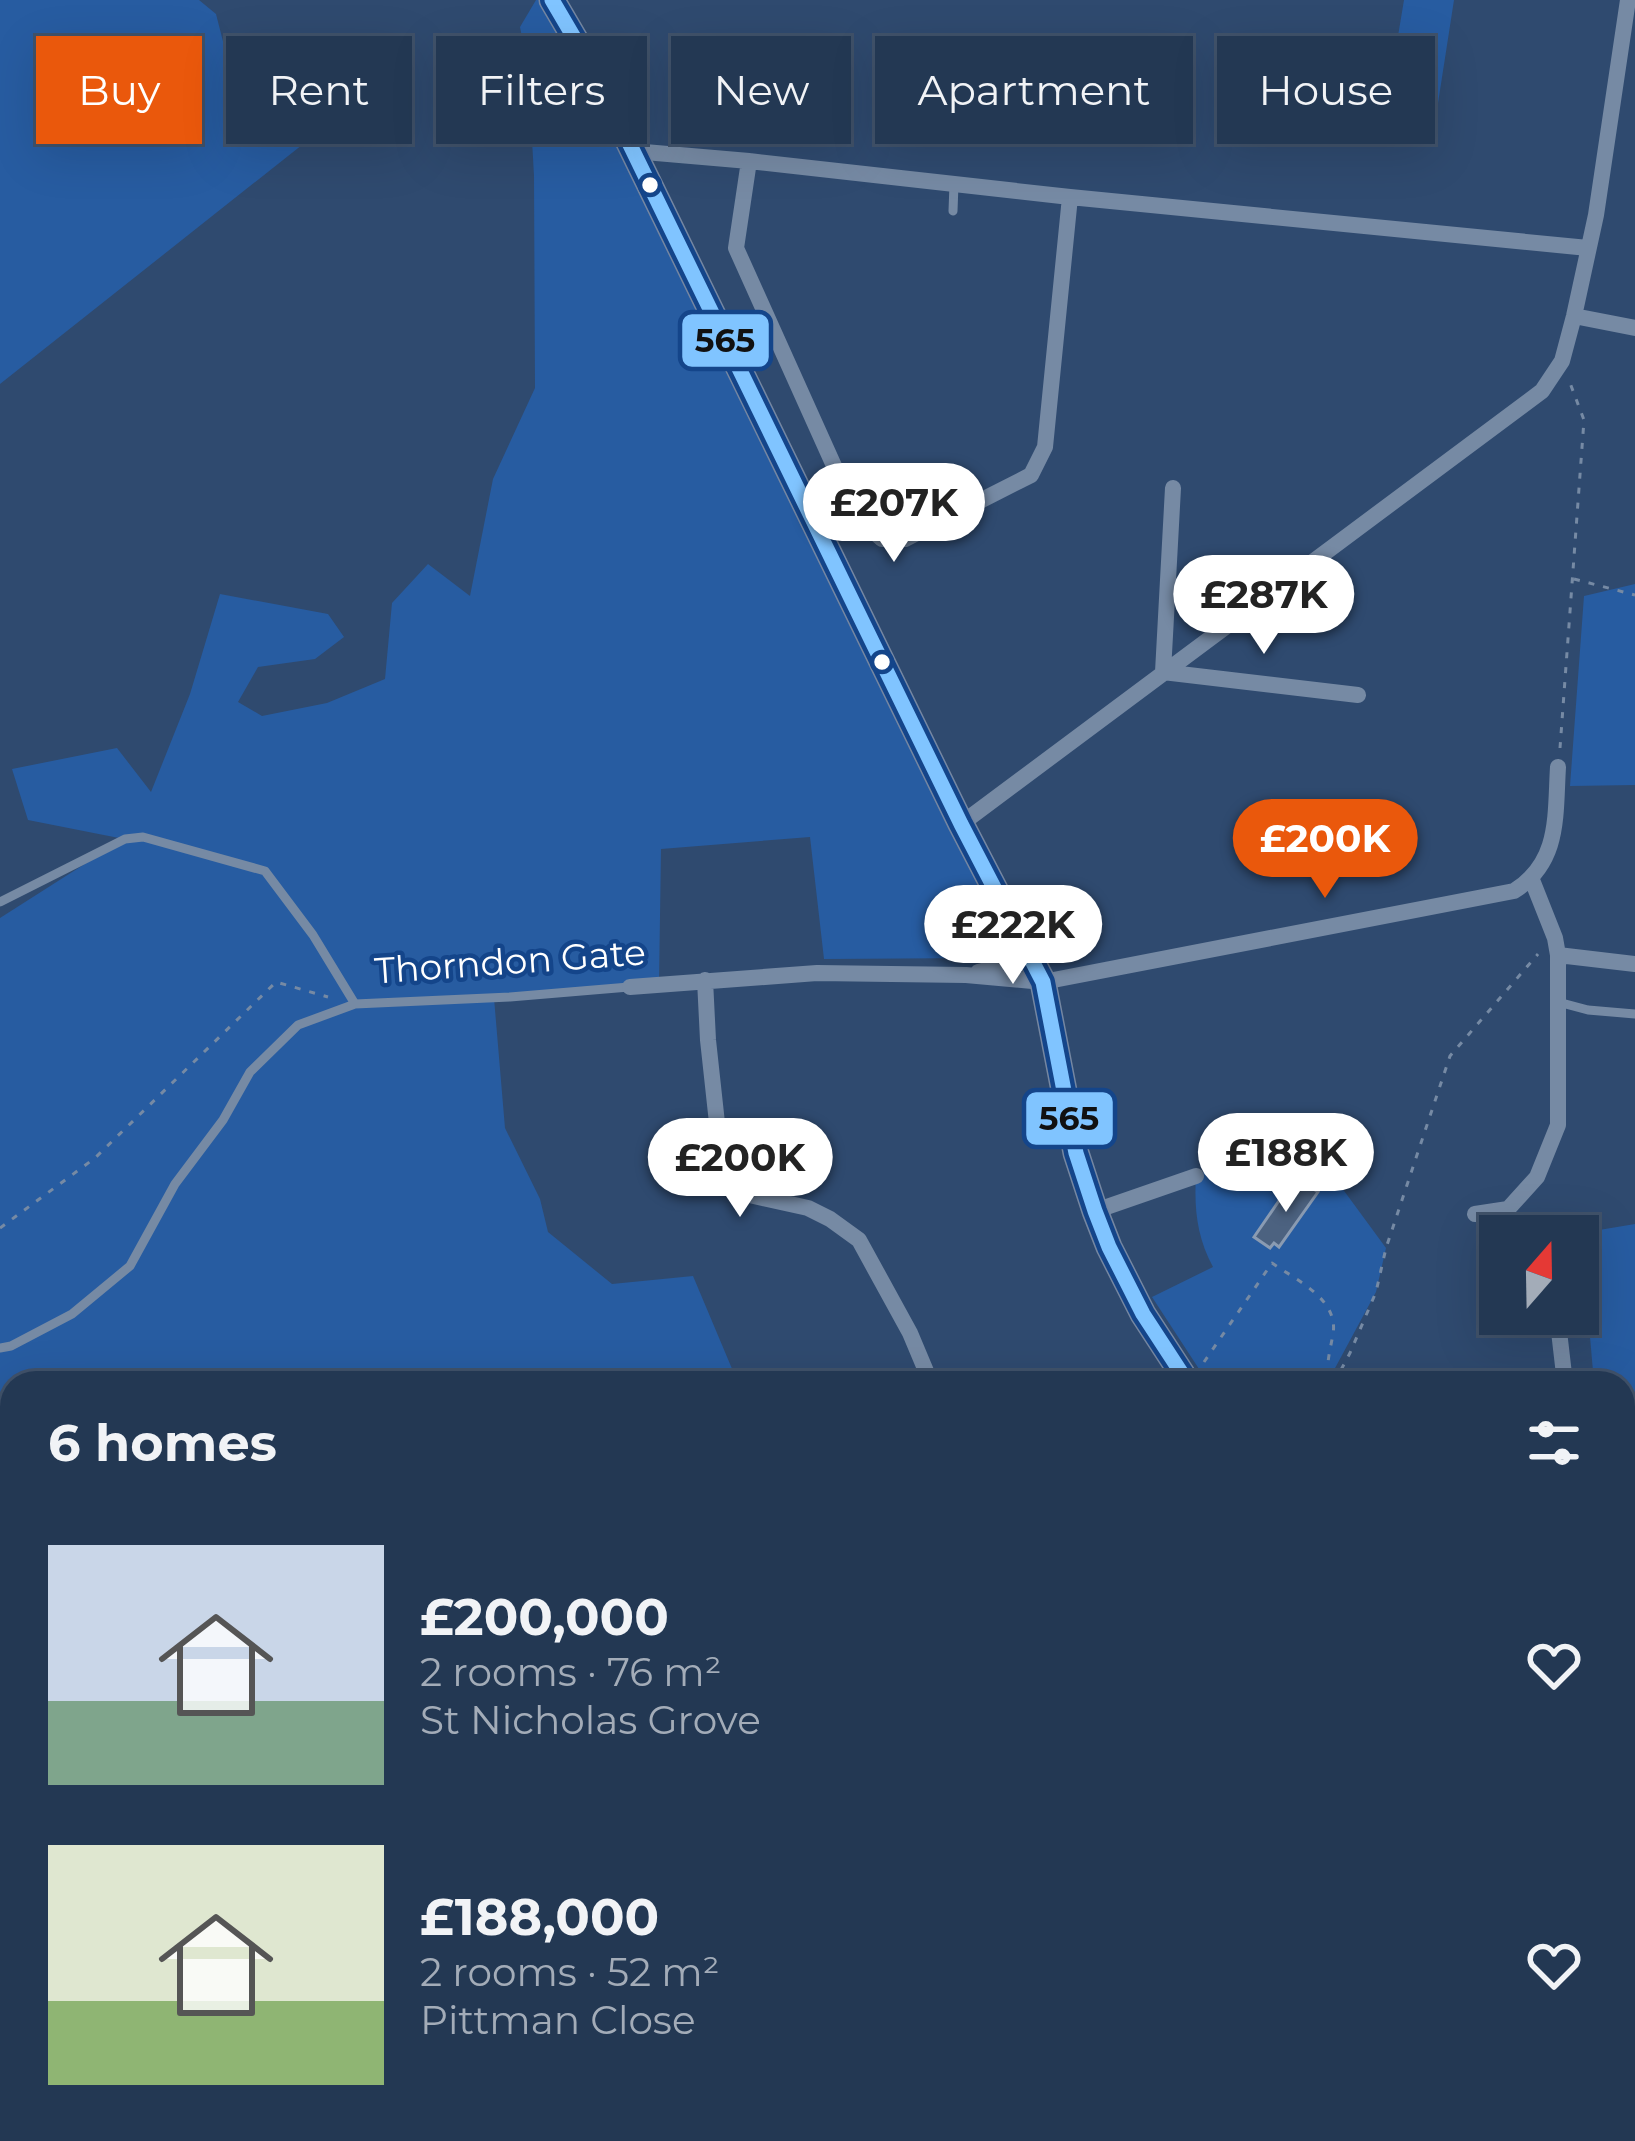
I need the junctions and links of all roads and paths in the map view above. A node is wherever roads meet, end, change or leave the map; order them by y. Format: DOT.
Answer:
graph roads {
  1 [pos="552,0"];
  2 [pos="1628,0"];
  3 [pos="633,151"];
  4 [pos="749,161"];
  5 [pos="954,184"];
  6 [pos="1070,197"];
  7 [pos="953,211"];
  8 [pos="1588,248"];
  9 [pos="1574,316"];
  10 [pos="1635,328"];
  11 [pos="1562,361"];
  12 [pos="1173,488"];
  13 [pos="1572,578"];
  14 [pos="1635,595"];
  15 [pos="1163,672"];
  16 [pos="1358,694"];
  17 [pos="1558,767"];
  18 [pos="961,824"];
  19 [pos="1532,880"];
  20 [pos="0,902"];
  21 [pos="1022,942"];
  22 [pos="1558,955"];
  23 [pos="1635,964"];
  24 [pos="965,975"];
  25 [pos="705,980"];
  26 [pos="1042,982"];
  27 [pos="630,987"];
  28 [pos="1558,1002"];
  29 [pos="356,1004"];
  30 [pos="1635,1014"];
  31 [pos="1196,1175"];
  32 [pos="1095,1211"];
  33 [pos="1475,1214"];
  34 [pos="0,1228"];
  35 [pos="1560,1335"];
  36 [pos="0,1348"];
  37 [pos="927,1371"];
  38 [pos="1191,1371"];
  39 [pos="1196,1371"];
  40 [pos="1328,1371"];
  41 [pos="1339,1371"];
  42 [pos="1563,1371"];
  1 -- 3 [label="main road"];
  2 -- 8 [label="street"];
  3 -- 4 [label="street"];
  3 -- 18 [label="main road"];
  4 -- 5 [label="street"];
  4 -- 6 [label="street"];
  5 -- 6 [label="street"];
  5 -- 7 [label="lane"];
  6 -- 8 [label="street"];
  8 -- 9 [label="street"];
  9 -- 10 [label="street"];
  9 -- 11 [label="street"];
  11 -- 13 [label="path"];
  11 -- 15 [label="street"];
  12 -- 15 [label="street"];
  13 -- 14 [label="path"];
  13 -- 17 [label="path"];
  15 -- 16 [label="street"];
  15 -- 18 [label="street"];
  17 -- 19 [label="street"];
  18 -- 21 [label="main road"];
  19 -- 22 [label="street"];
  19 -- 26 [label="street, Thorndon Gate"];
  20 -- 29 [label="lane, Thorndon Gate"];
  21 -- 24 [label="street"];
  21 -- 26 [label="main road"];
  22 -- 23 [label="street"];
  22 -- 28 [label="street"];
  22 -- 41 [label="path"];
  24 -- 25 [label="street, Thorndon Gate"];
  24 -- 26 [label="street, Thorndon Gate"];
  25 -- 27 [label="street, Thorndon Gate"];
  25 -- 37 [label="street"];
  26 -- 32 [label="main road"];
  27 -- 29 [label="lane, Thorndon Gate"];
  28 -- 30 [label="lane"];
  28 -- 33 [label="street"];
  29 -- 34 [label="path"];
  29 -- 36 [label="lane"];
  31 -- 32 [label="street"];
  32 -- 38 [label="main road"];
  35 -- 42 [label="street"];
  39 -- 40 [label="path"];
}
